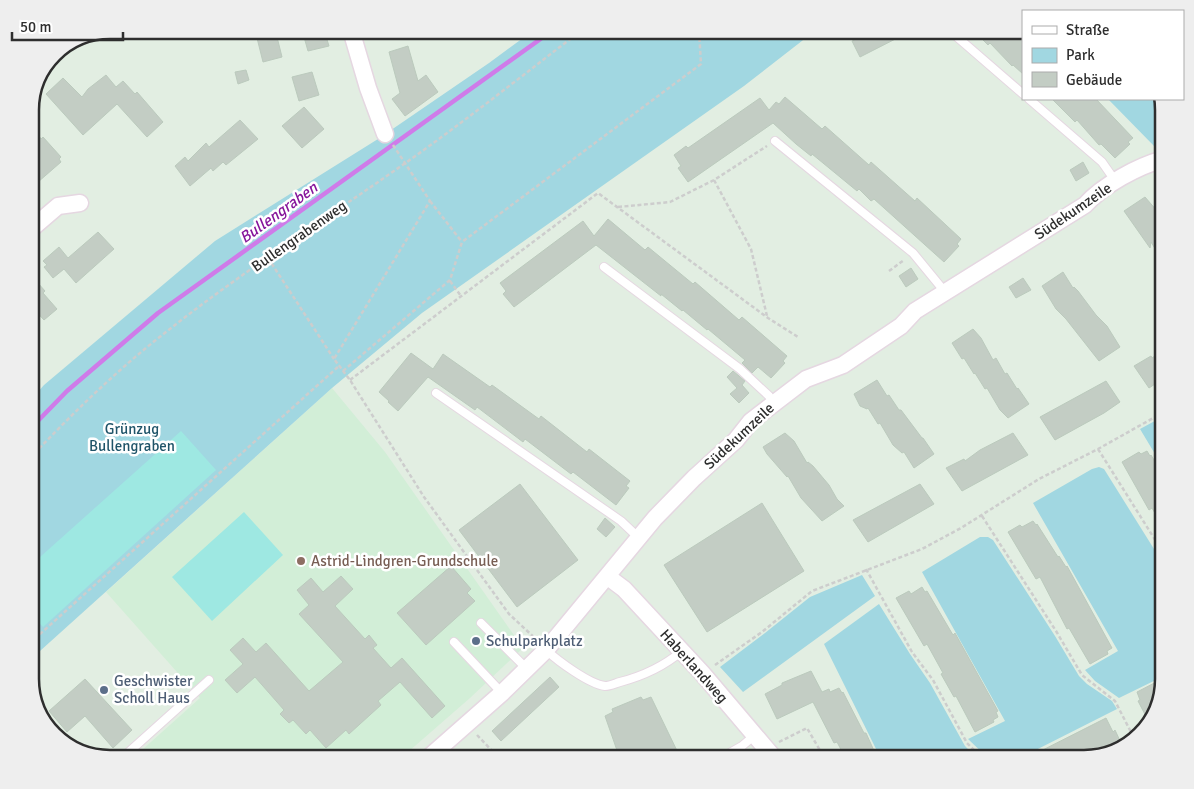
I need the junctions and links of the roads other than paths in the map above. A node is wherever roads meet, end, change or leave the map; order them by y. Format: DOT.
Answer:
graph roads {
  1 [pos="353,39"];
  2 [pos="959,39"];
  3 [pos="1022,93"];
  4 [pos="1030,100"];
  5 [pos="385,134"];
  6 [pos="775,141"];
  7 [pos="1155,162"];
  8 [pos="1116,182"];
  9 [pos="80,202"];
  10 [pos="39,222"];
  11 [pos="604,267"];
  12 [pos="945,292"];
  13 [pos="436,394"];
  14 [pos="774,403"];
  15 [pos="639,538"];
  16 [pos="608,577"];
  17 [pos="481,622"];
  18 [pos="454,642"];
  19 [pos="546,650"];
  20 [pos="682,651"];
  21 [pos="527,669"];
  22 [pos="209,680"];
  23 [pos="502,693"];
  24 [pos="755,735"];
  25 [pos="131,750"];
  26 [pos="438,750"];
  27 [pos="735,750"];
  28 [pos="768,750"];
  1 -- 5 [label="street"];
  2 -- 3 [label="lane"];
  4 -- 8 [label="lane"];
  6 -- 12 [label="lane"];
  7 -- 8 [label="street, Südekumzeile"];
  8 -- 12 [label="street, Südekumzeile"];
  9 -- 10 [label="street"];
  11 -- 14 [label="lane"];
  12 -- 14 [label="street, Südekumzeile"];
  13 -- 15 [label="lane"];
  14 -- 15 [label="street, Südekumzeile"];
  15 -- 16 [label="street, Südekumzeile"];
  16 -- 19 [label="street, Südekumzeile"];
  16 -- 20 [label="street, Haberlandweg"];
  17 -- 21 [label="lane"];
  18 -- 23 [label="lane"];
  19 -- 20 [label="lane"];
  19 -- 21 [label="street, Südekumzeile"];
  20 -- 24 [label="street, Haberlandweg"];
  21 -- 23 [label="street, Südekumzeile"];
  22 -- 25 [label="lane"];
  23 -- 26 [label="street, Südekumzeile"];
  24 -- 27 [label="lane"];
  24 -- 28 [label="street, Haberlandweg"];
}
